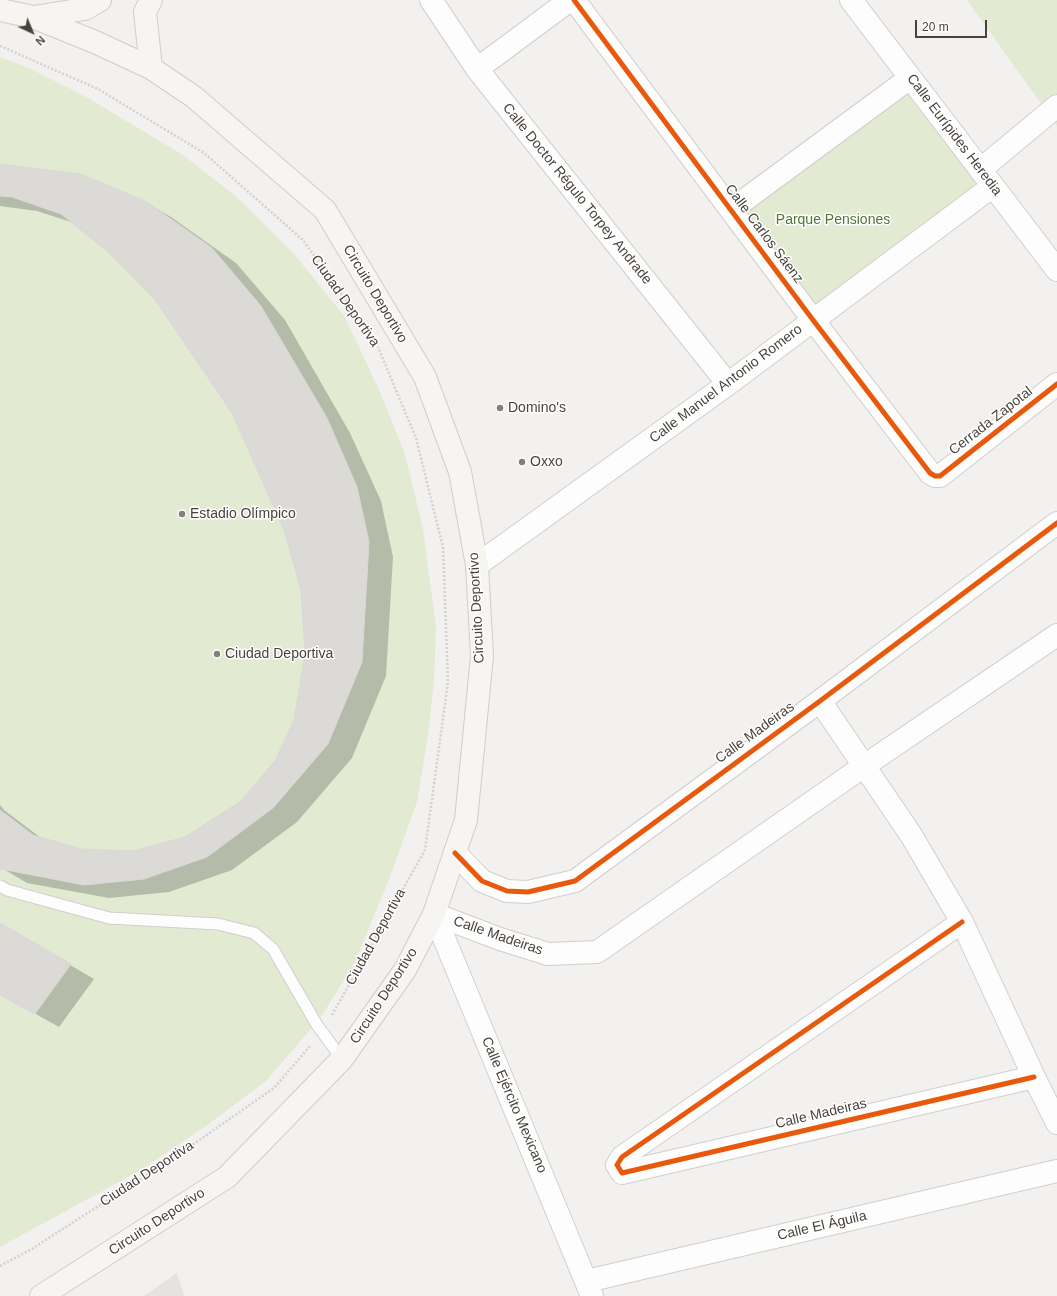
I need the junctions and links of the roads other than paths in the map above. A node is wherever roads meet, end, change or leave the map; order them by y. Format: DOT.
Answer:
graph roads {
  1 [pos="100,0"];
  2 [pos="151,0"];
  3 [pos="431,0"];
  4 [pos="570,0"];
  5 [pos="574,0"];
  6 [pos="851,0"];
  7 [pos="0,10"];
  8 [pos="32,17"];
  9 [pos="150,68"];
  10 [pos="476,69"];
  11 [pos="910,78"];
  12 [pos="1057,106"];
  13 [pos="986,178"];
  14 [pos="731,210"];
  15 [pos="1057,270"];
  16 [pos="813,320"];
  17 [pos="728,384"];
  18 [pos="1057,384"];
  19 [pos="940,476"];
  20 [pos="1057,523"];
  21 [pos="477,565"];
  22 [pos="1057,635"];
  23 [pos="820,700"];
  24 [pos="864,766"];
  25 [pos="454,853"];
  26 [pos="0,886"];
  27 [pos="434,914"];
  28 [pos="962,922"];
  29 [pos="342,1059"];
  30 [pos="1034,1077"];
  31 [pos="1057,1123"];
  32 [pos="1057,1171"];
  33 [pos="590,1289"];
  34 [pos="42,1296"];
  1 -- 8 [label="main road"];
  2 -- 9 [label="main road"];
  3 -- 10 [label="street, Calle Doctor Régulo Torpey Andrade"];
  4 -- 10 [label="street"];
  5 -- 14 [label="street, Calle Carlos Sáenz"];
  6 -- 11 [label="street, Calle Eurípides Heredia"];
  7 -- 8 [label="main road, Circuito Deportivo"];
  8 -- 9 [label="main road, Circuito Deportivo"];
  9 -- 21 [label="main road, Circuito Deportivo"];
  10 -- 17 [label="street, Calle Doctor Régulo Torpey Andrade"];
  11 -- 13 [label="street, Calle Eurípides Heredia"];
  11 -- 14 [label="street"];
  12 -- 13 [label="street, Calle Manuel Antonio Romero"];
  13 -- 15 [label="street, Calle Eurípides Heredia"];
  13 -- 16 [label="street, Calle Manuel Antonio Romero"];
  14 -- 16 [label="street, Calle Carlos Sáenz"];
  16 -- 17 [label="street, Calle Manuel Antonio Romero"];
  16 -- 19 [label="street, Calle Carlos Sáenz"];
  17 -- 21 [label="street, Calle Manuel Antonio Romero"];
  18 -- 19 [label="street, Cerrada Zapotal"];
  20 -- 23 [label="street, Calle Madeiras"];
  21 -- 25 [label="main road, Circuito Deportivo"];
  22 -- 24 [label="street, Calle Madeiras"];
  23 -- 24 [label="street"];
  23 -- 25 [label="street, Calle Madeiras"];
  24 -- 27 [label="street, Calle Madeiras"];
  24 -- 28 [label="street"];
  25 -- 27 [label="main road, Circuito Deportivo"];
  26 -- 29 [label="lane"];
  27 -- 29 [label="main road, Circuito Deportivo"];
  27 -- 33 [label="street, Calle Ejército Mexicano"];
  28 -- 30 [label="street"];
  28 -- 30 [label="street, Calle Madeiras"];
  29 -- 34 [label="main road, Circuito Deportivo"];
  30 -- 31 [label="street"];
  32 -- 33 [label="street, Calle El Águila"];
}
